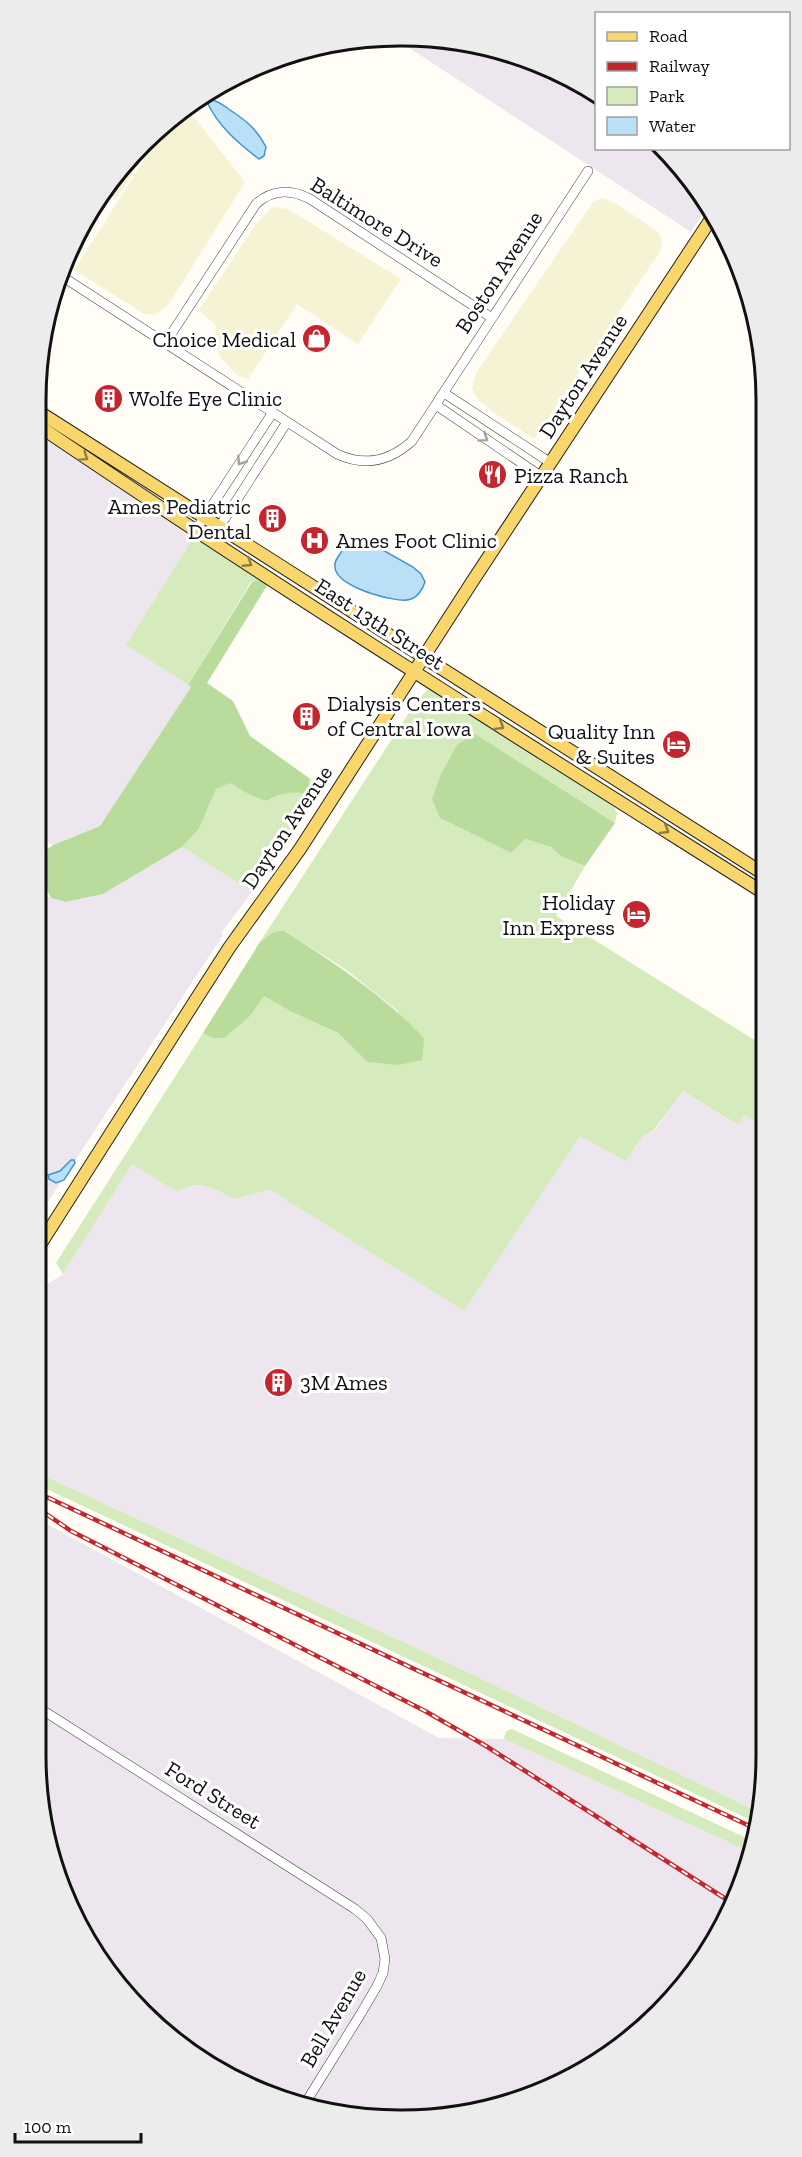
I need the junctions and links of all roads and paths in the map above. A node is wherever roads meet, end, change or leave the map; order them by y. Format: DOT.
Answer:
graph roads {
  1 [pos="588,171"];
  2 [pos="708,224"];
  3 [pos="68,280"];
  4 [pos="492,318"];
  5 [pos="166,342"];
  6 [pos="444,393"];
  7 [pos="436,405"];
  8 [pos="273,412"];
  9 [pos="46,417"];
  10 [pos="287,422"];
  11 [pos="46,431"];
  12 [pos="551,463"];
  13 [pos="542,477"];
  14 [pos="204,517"];
  15 [pos="219,527"];
  16 [pos="196,530"];
  17 [pos="211,540"];
  18 [pos="422,658"];
  19 [pos="414,671"];
  20 [pos="756,869"];
  21 [pos="756,888"];
  22 [pos="46,1235"];
  23 [pos="46,1712"];
  24 [pos="367,1919"];
  25 [pos="309,2098"];
  1 -- 4 [label="street, Boston Avenue"];
  2 -- 12 [label="main road, Dayton Avenue"];
  3 -- 5 [label="street, Boston Avenue"];
  4 -- 5 [label="street, Baltimore Drive"];
  4 -- 6 [label="street, Boston Avenue"];
  5 -- 8 [label="street, Boston Avenue"];
  6 -- 7 [label="street, Boston Avenue"];
  6 -- 12 [label="street"];
  7 -- 10 [label="street, Boston Avenue"];
  7 -- 13 [label="street, one-way"];
  8 -- 10 [label="street, Boston Avenue"];
  8 -- 14 [label="street, one-way"];
  9 -- 14 [label="main road, East 13th Street"];
  10 -- 15 [label="street"];
  11 -- 16 [label="main road, East 13th Street, one-way"];
  12 -- 13 [label="main road, Dayton Avenue"];
  13 -- 18 [label="main road, Dayton Avenue"];
  14 -- 15 [label="main road, East 13th Street"];
  14 -- 16 [label="street"];
  15 -- 17 [label="street"];
  15 -- 18 [label="main road, East 13th Street"];
  16 -- 17 [label="main road, East 13th Street"];
  17 -- 19 [label="main road, East 13th Street, one-way"];
  18 -- 19 [label="main road, Dayton Avenue"];
  18 -- 20 [label="main road, East 13th Street"];
  19 -- 21 [label="main road, East 13th Street, one-way"];
  19 -- 22 [label="main road, Dayton Avenue"];
  23 -- 24 [label="street, Ford Street"];
  24 -- 25 [label="street, Bell Avenue"];
}
